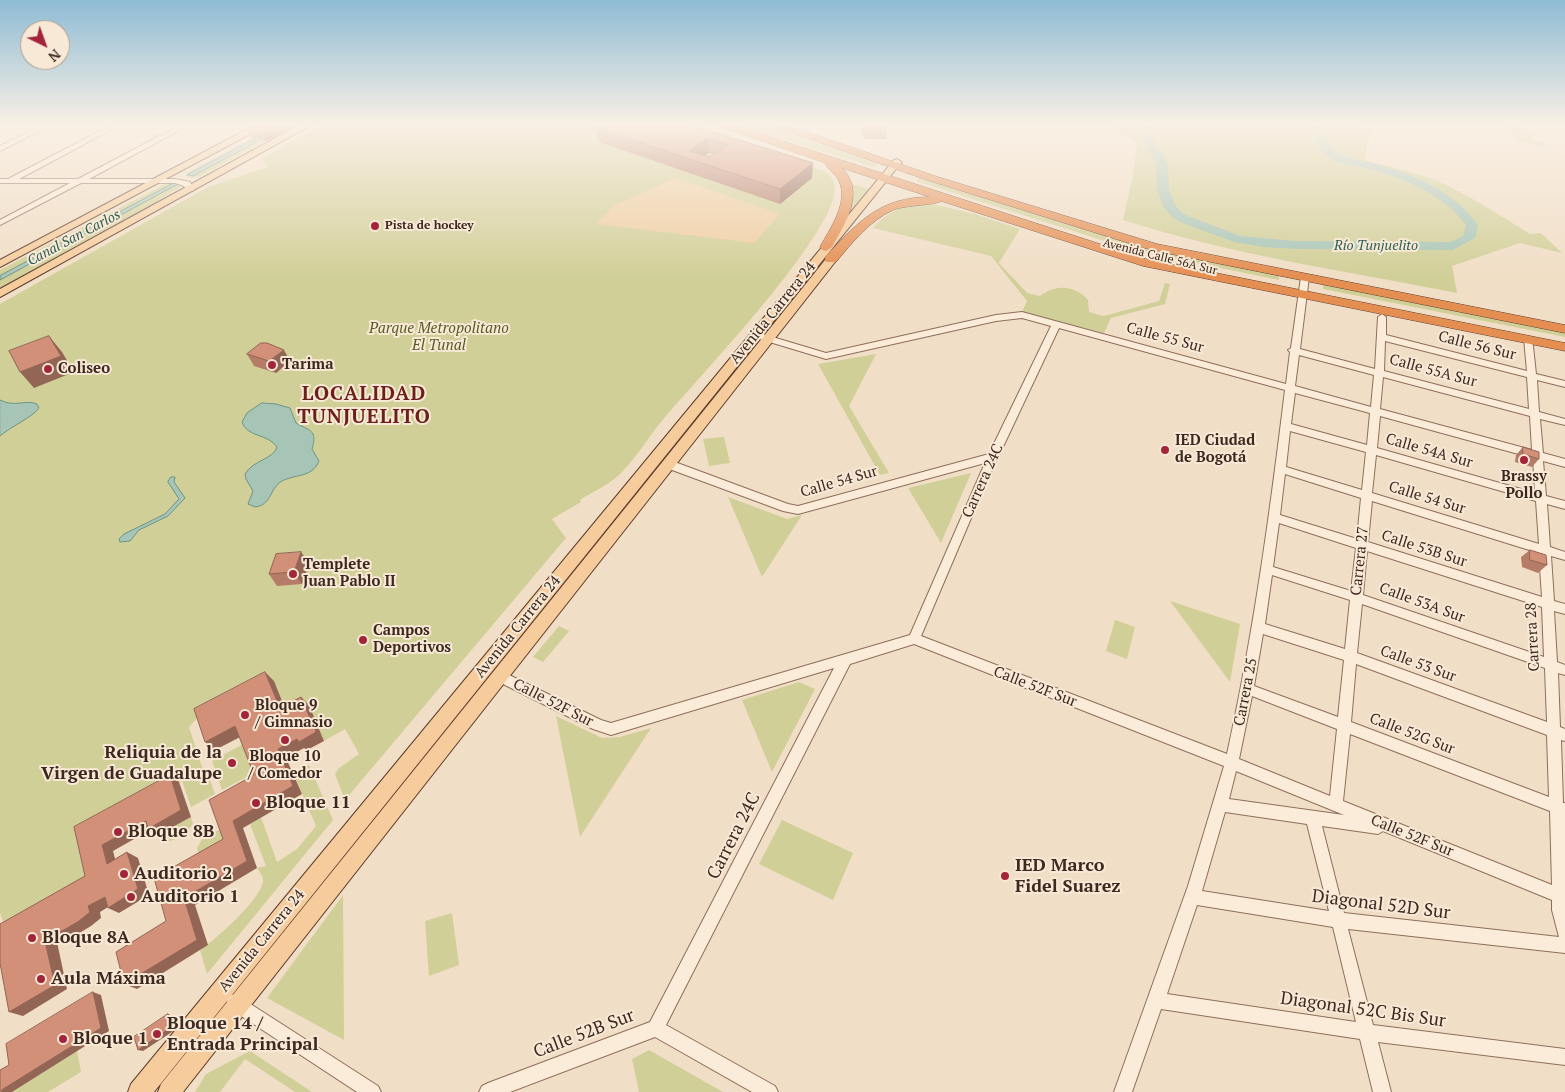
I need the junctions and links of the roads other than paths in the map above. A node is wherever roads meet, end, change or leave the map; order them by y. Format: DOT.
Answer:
graph roads {
  1 [pos="21,175"];
  2 [pos="93,175"];
  3 [pos="169,175"];
  4 [pos="216,175"];
  5 [pos="843,175"];
  6 [pos="893,175"];
  7 [pos="901,175"];
  8 [pos="903,175"];
  9 [pos="906,175"];
  10 [pos="907,175"];
  11 [pos="159,180"];
  12 [pos="9,181"];
  13 [pos="82,181"];
  14 [pos="0,183"];
  15 [pos="190,189"];
  16 [pos="965,206"];
  17 [pos="1041,213"];
  18 [pos="1073,217"];
  19 [pos="0,223"];
  20 [pos="829,253"];
  21 [pos="1155,258"];
  22 [pos="0,264"];
  23 [pos="1184,271"];
  24 [pos="1303,286"];
  25 [pos="0,294"];
  26 [pos="1488,307"];
  27 [pos="1432,308"];
  28 [pos="1398,313"];
  29 [pos="1382,317"];
  30 [pos="1565,322"];
  31 [pos="1056,324"];
  32 [pos="1565,329"];
  33 [pos="762,337"];
  34 [pos="1381,337"];
  35 [pos="1529,339"];
  36 [pos="1565,342"];
  37 [pos="1565,347"];
  38 [pos="1293,350"];
  39 [pos="1379,373"];
  40 [pos="1531,376"];
  41 [pos="1565,384"];
  42 [pos="1289,386"];
  43 [pos="1375,410"];
  44 [pos="1534,414"];
  45 [pos="1565,422"];
  46 [pos="1285,426"];
  47 [pos="1371,450"];
  48 [pos="1537,455"];
  49 [pos="993,458"];
  50 [pos="1565,463"];
  51 [pos="668,464"];
  52 [pos="1280,469"];
  53 [pos="1366,495"];
  54 [pos="1541,498"];
  55 [pos="1565,505"];
  56 [pos="1273,517"];
  57 [pos="1361,545"];
  58 [pos="1544,550"];
  59 [pos="1565,556"];
  60 [pos="1266,569"];
  61 [pos="1356,597"];
  62 [pos="1548,604"];
  63 [pos="1565,609"];
  64 [pos="1258,627"];
  65 [pos="914,639"];
  66 [pos="1350,656"];
  67 [pos="845,660"];
  68 [pos="1551,666"];
  69 [pos="1565,670"];
  70 [pos="500,676"];
  71 [pos="1248,690"];
  72 [pos="1344,726"];
  73 [pos="1560,734"];
  74 [pos="1232,763"];
  75 [pos="1222,805"];
  76 [pos="1336,805"];
  77 [pos="1561,808"];
  78 [pos="1313,819"];
  79 [pos="1394,829"];
  80 [pos="1193,897"];
  81 [pos="1562,897"];
  82 [pos="1339,920"];
  83 [pos="1565,932"];
  84 [pos="1565,945"];
  85 [pos="220,992"];
  86 [pos="1156,1000"];
  87 [pos="239,1004"];
  88 [pos="656,1028"];
  89 [pos="1367,1032"];
  90 [pos="1565,1056"];
  91 [pos="139,1092"];
  92 [pos="169,1092"];
  93 [pos="372,1092"];
  94 [pos="488,1092"];
  95 [pos="769,1092"];
  96 [pos="1123,1092"];
  97 [pos="1382,1092"];
  1 -- 12 [label="street"];
  2 -- 13 [label="street"];
  3 -- 11 [label="main road"];
  4 -- 15 [label="main road"];
  5 -- 20 [label="highway"];
  6 -- 20 [label="main road, Avenida Carrera 24"];
  7 -- 16 [label="highway, Avenida Calle 56A Sur"];
  8 -- 21 [label="highway, Avenida Calle 56A Sur"];
  9 -- 17 [label="highway, Avenida Calle 56A Sur"];
  10 -- 18 [label="highway, Avenida Calle 56A Sur"];
  11 -- 13 [label="street"];
  11 -- 15 [label="street"];
  11 -- 22 [label="main road"];
  12 -- 13 [label="street"];
  12 -- 14 [label="street"];
  13 -- 19 [label="street"];
  15 -- 25 [label="main road"];
  16 -- 20 [label="highway"];
  16 -- 23 [label="highway, Avenida Calle 56A Sur"];
  17 -- 18 [label="highway"];
  17 -- 24 [label="highway, Avenida Calle 56A Sur"];
  18 -- 26 [label="highway, Avenida Calle 56A Sur"];
  20 -- 33 [label="main road, Avenida Carrera 24"];
  21 -- 23 [label="highway"];
  21 -- 24 [label="highway, Avenida Calle 56A Sur"];
  23 -- 24 [label="highway, Avenida Calle 56A Sur"];
  24 -- 27 [label="highway, Avenida Calle 56A Sur"];
  24 -- 28 [label="highway, Avenida Calle 56A Sur"];
  24 -- 38 [label="street, Carrera 25"];
  26 -- 27 [label="highway"];
  26 -- 30 [label="highway, Avenida Calle 56A Sur"];
  27 -- 28 [label="highway"];
  27 -- 32 [label="highway, Avenida Calle 56A Sur"];
  27 -- 36 [label="highway, Avenida Calle 56A Sur"];
  28 -- 35 [label="highway, Avenida Calle 56A Sur"];
  29 -- 34 [label="street, Carrera 27"];
  31 -- 33 [label="street, Calle 55 Sur"];
  31 -- 42 [label="street, Calle 55 Sur"];
  31 -- 49 [label="street, Carrera 24C"];
  33 -- 51 [label="main road, Avenida Carrera 24"];
  33 -- 85 [label="main road, Avenida Carrera 24"];
  34 -- 39 [label="street, Carrera 27"];
  34 -- 40 [label="street, Calle 56 Sur"];
  35 -- 37 [label="highway, Avenida Calle 56A Sur"];
  35 -- 40 [label="street, Carrera 28"];
  38 -- 39 [label="street, Calle 55A Sur"];
  38 -- 42 [label="street, Carrera 25"];
  39 -- 43 [label="street, Carrera 27"];
  39 -- 44 [label="street, Calle 55A Sur"];
  40 -- 41 [label="street, Calle 56 Sur"];
  40 -- 44 [label="street, Carrera 28"];
  42 -- 43 [label="street, Calle 55 Sur"];
  42 -- 46 [label="street, Carrera 25"];
  43 -- 47 [label="street, Carrera 27"];
  43 -- 48 [label="street, Calle 55 Sur"];
  44 -- 45 [label="street, Calle 55A Sur"];
  44 -- 48 [label="street, Carrera 28"];
  46 -- 47 [label="street, Calle 54A Sur"];
  46 -- 52 [label="street, Carrera 25"];
  47 -- 53 [label="street, Carrera 27"];
  47 -- 54 [label="street, Calle 54A Sur"];
  48 -- 50 [label="street, Calle 55 Sur"];
  48 -- 54 [label="street, Carrera 28"];
  49 -- 51 [label="street, Calle 54 Sur"];
  49 -- 65 [label="street, Carrera 24C"];
  51 -- 70 [label="main road, Avenida Carrera 24"];
  52 -- 53 [label="street, Calle 54 Sur"];
  52 -- 56 [label="street, Carrera 25"];
  53 -- 57 [label="street, Carrera 27"];
  53 -- 58 [label="street, Calle 54 Sur"];
  54 -- 55 [label="street, Calle 54A Sur"];
  54 -- 58 [label="street, Carrera 28"];
  56 -- 57 [label="street, Calle 53B Sur"];
  56 -- 60 [label="street, Carrera 25"];
  57 -- 61 [label="street, Carrera 27"];
  57 -- 62 [label="street, Calle 53B Sur"];
  58 -- 59 [label="street, Calle 54 Sur"];
  58 -- 62 [label="street, Carrera 28"];
  60 -- 61 [label="street, Calle 53A Sur"];
  60 -- 64 [label="street, Carrera 25"];
  61 -- 66 [label="street, Carrera 27"];
  61 -- 68 [label="street, Calle 53A Sur"];
  62 -- 63 [label="street, Calle 53B Sur"];
  62 -- 68 [label="street, Carrera 28"];
  64 -- 66 [label="street, Calle 53 Sur"];
  64 -- 71 [label="street, Carrera 25"];
  65 -- 67 [label="street, Calle 52F Sur"];
  65 -- 74 [label="street, Calle 52F Sur"];
  66 -- 72 [label="street, Carrera 27"];
  66 -- 73 [label="street, Calle 53 Sur"];
  67 -- 70 [label="street, Calle 52F Sur"];
  67 -- 88 [label="street, Carrera 24C"];
  68 -- 69 [label="street, Calle 53A Sur"];
  68 -- 73 [label="street, Carrera 28"];
  70 -- 87 [label="main road, Avenida Carrera 24"];
  71 -- 72 [label="street, Calle 52G Sur"];
  71 -- 74 [label="street, Carrera 25"];
  72 -- 76 [label="street, Carrera 27"];
  72 -- 77 [label="street, Calle 52G Sur"];
  73 -- 77 [label="street, Carrera 28"];
  74 -- 75 [label="street, Carrera 25"];
  74 -- 76 [label="street, Calle 52F Sur"];
  75 -- 78 [label="street"];
  75 -- 80 [label="street, Carrera 25"];
  76 -- 79 [label="street, Calle 52F Sur"];
  77 -- 81 [label="street, Carrera 28"];
  78 -- 79 [label="street"];
  78 -- 82 [label="street"];
  79 -- 81 [label="street, Calle 52F Sur"];
  80 -- 82 [label="street, Diagonal 52D Sur"];
  80 -- 86 [label="street, Carrera 25"];
  81 -- 83 [label="street, Carrera 28"];
  82 -- 84 [label="street, Diagonal 52D Sur"];
  82 -- 89 [label="street"];
  85 -- 87 [label="street"];
  85 -- 91 [label="main road, Avenida Carrera 24"];
  86 -- 89 [label="street, Diagonal 52C Bis Sur"];
  86 -- 96 [label="street, Carrera 25"];
  87 -- 92 [label="main road, Avenida Carrera 24"];
  87 -- 93 [label="street"];
  88 -- 94 [label="street, Calle 52B Sur"];
  88 -- 95 [label="street, Calle 52B Sur"];
  89 -- 90 [label="street, Diagonal 52C Bis Sur"];
  89 -- 97 [label="street"];
}
